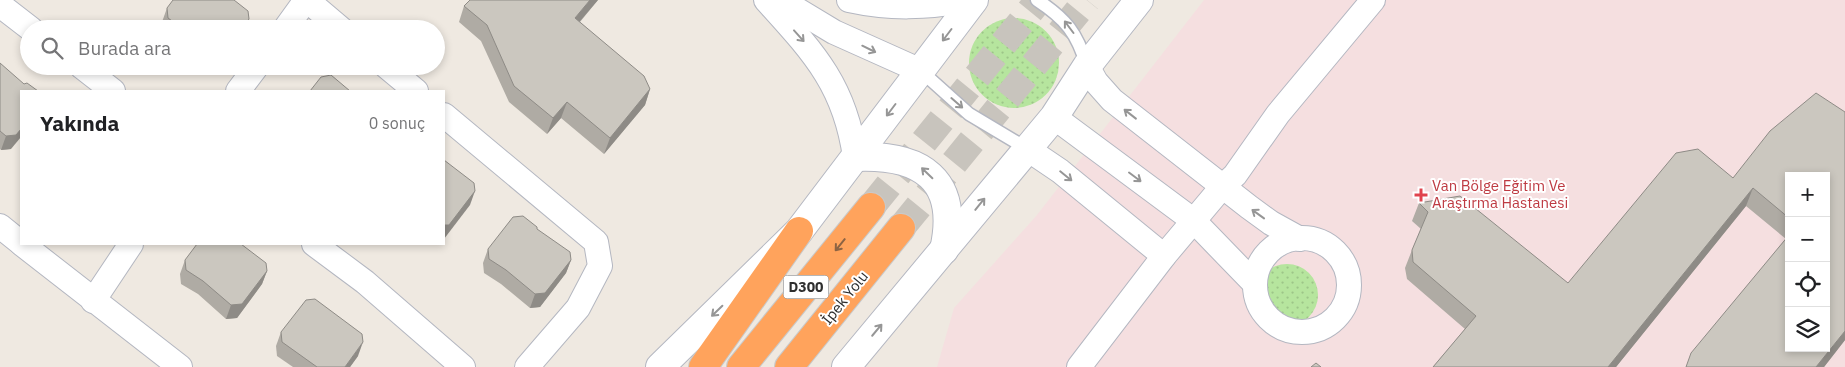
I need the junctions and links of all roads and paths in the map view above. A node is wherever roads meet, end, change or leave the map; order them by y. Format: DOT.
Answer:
graph roads {
  1 [pos="306,0"];
  2 [pos="766,0"];
  3 [pos="781,0"];
  4 [pos="849,0"];
  5 [pos="968,0"];
  6 [pos="974,0"];
  7 [pos="1038,0"];
  8 [pos="1139,0"];
  9 [pos="1373,0"];
  10 [pos="0,5"];
  11 [pos="20,20"];
  12 [pos="292,20"];
  13 [pos="330,20"];
  14 [pos="1087,66"];
  15 [pos="920,71"];
  16 [pos="92,75"];
  17 [pos="250,75"];
  18 [pos="397,75"];
  19 [pos="113,90"];
  20 [pos="239,90"];
  21 [pos="415,90"];
  22 [pos="445,116"];
  23 [pos="1054,116"];
  24 [pos="1026,148"];
  25 [pos="855,157"];
  26 [pos="1222,187"];
  27 [pos="871,207"];
  28 [pos="1194,221"];
  29 [pos="0,226"];
  30 [pos="901,228"];
  31 [pos="799,231"];
  32 [pos="1300,238"];
  33 [pos="20,241"];
  34 [pos="24,245"];
  35 [pos="131,245"];
  36 [pos="315,245"];
  37 [pos="944,250"];
  38 [pos="1164,256"];
  39 [pos="1254,283"];
  40 [pos="93,301"];
  41 [pos="180,367"];
  42 [pos="463,367"];
  43 [pos="528,367"];
  44 [pos="660,367"];
  45 [pos="703,367"];
  46 [pos="741,367"];
  47 [pos="789,367"];
  48 [pos="846,367"];
  49 [pos="1078,367"];
  1 -- 12 [label="street"];
  1 -- 13 [label="street"];
  2 -- 25 [label="street, one-way"];
  3 -- 15 [label="street, one-way"];
  4 -- 5 [label="street"];
  6 -- 15 [label="street, one-way"];
  14 -- 7 [label="lane, one-way"];
  8 -- 14 [label="street"];
  9 -- 26 [label="street"];
  10 -- 11 [label="street"];
  14 -- 23 [label="street"];
  26 -- 14 [label="street, one-way"];
  15 -- 24 [label="lane, one-way"];
  15 -- 25 [label="street, one-way"];
  16 -- 19 [label="street"];
  17 -- 20 [label="street"];
  18 -- 21 [label="street"];
  22 -- 43 [label="street"];
  23 -- 24 [label="street"];
  23 -- 28 [label="street, one-way"];
  37 -- 24 [label="street, one-way"];
  24 -- 38 [label="street, one-way"];
  25 -- 31 [label="street"];
  37 -- 25 [label="street, one-way"];
  26 -- 28 [label="street"];
  32 -- 26 [label="street, one-way"];
  27 -- 46 [label="highway, D300, one-way"];
  28 -- 38 [label="street"];
  28 -- 39 [label="street"];
  29 -- 33 [label="street"];
  30 -- 47 [label="highway, İpek Yolu / D300"];
  31 -- 44 [label="street, one-way"];
  31 -- 45 [label="highway"];
  32 -- 39 [label="street"];
  32 -- 39 [label="street"];
  34 -- 40 [label="street"];
  35 -- 40 [label="street"];
  36 -- 42 [label="street"];
  48 -- 37 [label="street, one-way"];
  38 -- 49 [label="street"];
  40 -- 41 [label="street"];
}
